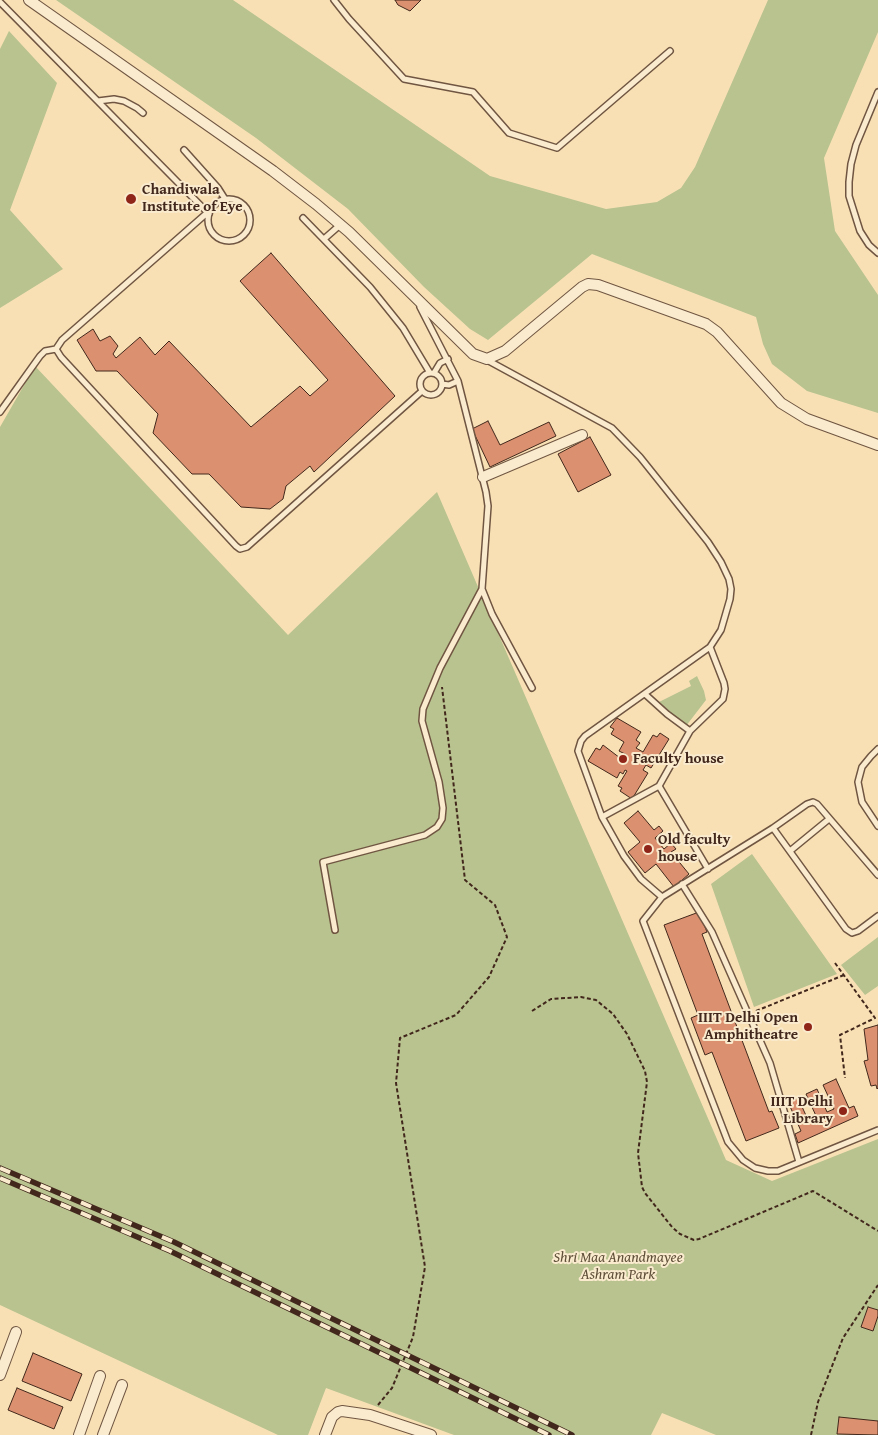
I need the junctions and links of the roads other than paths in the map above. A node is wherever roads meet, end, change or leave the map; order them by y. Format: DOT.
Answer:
graph roads {
  1 [pos="29,0"];
  2 [pos="334,0"];
  3 [pos="0,2"];
  4 [pos="670,51"];
  5 [pos="878,92"];
  6 [pos="98,101"];
  7 [pos="143,113"];
  8 [pos="184,150"];
  9 [pos="225,199"];
  10 [pos="208,213"];
  11 [pos="303,218"];
  12 [pos="340,225"];
  13 [pos="324,239"];
  14 [pos="878,253"];
  15 [pos="415,298"];
  16 [pos="56,349"];
  17 [pos="448,359"];
  18 [pos="486,359"];
  19 [pos="432,373"];
  20 [pos="458,381"];
  21 [pos="442,384"];
  22 [pos="422,391"];
  23 [pos="0,412"];
  24 [pos="582,435"];
  25 [pos="878,445"];
  26 [pos="482,477"];
  27 [pos="482,588"];
  28 [pos="710,647"];
  29 [pos="532,688"];
  30 [pos="646,695"];
  31 [pos="690,732"];
  32 [pos="878,750"];
  33 [pos="659,786"];
  34 [pos="602,817"];
  35 [pos="829,819"];
  36 [pos="878,826"];
  37 [pos="773,828"];
  38 [pos="790,851"];
  39 [pos="708,869"];
  40 [pos="878,874"];
  41 [pos="682,884"];
  42 [pos="662,897"];
  43 [pos="878,916"];
  44 [pos="336,930"];
  45 [pos="878,1130"];
  46 [pos="799,1162"];
  47 [pos="16,1332"];
  48 [pos="0,1375"];
  49 [pos="100,1376"];
  50 [pos="122,1385"];
  51 [pos="106,1434"];
  52 [pos="79,1435"];
  53 [pos="324,1435"];
  54 [pos="431,1435"];
  1 -- 12 [label="street"];
  2 -- 4 [label="lane"];
  3 -- 6 [label="lane"];
  5 -- 14 [label="lane"];
  6 -- 7 [label="lane"];
  6 -- 10 [label="lane"];
  8 -- 9 [label="lane"];
  9 -- 10 [label="lane"];
  9 -- 10 [label="lane"];
  10 -- 16 [label="lane"];
  11 -- 13 [label="lane"];
  12 -- 13 [label="lane"];
  12 -- 15 [label="street"];
  13 -- 19 [label="lane"];
  15 -- 17 [label="lane"];
  15 -- 18 [label="street"];
  16 -- 22 [label="lane"];
  16 -- 23 [label="lane"];
  17 -- 19 [label="lane"];
  17 -- 20 [label="lane"];
  18 -- 25 [label="street"];
  18 -- 28 [label="lane"];
  19 -- 21 [label="lane"];
  19 -- 22 [label="lane"];
  20 -- 21 [label="lane"];
  20 -- 26 [label="lane"];
  21 -- 22 [label="lane"];
  24 -- 26 [label="street"];
  26 -- 27 [label="lane"];
  27 -- 29 [label="lane"];
  27 -- 44 [label="lane"];
  28 -- 30 [label="lane"];
  28 -- 31 [label="lane"];
  30 -- 31 [label="lane"];
  30 -- 34 [label="lane"];
  31 -- 33 [label="lane"];
  32 -- 36 [label="lane"];
  33 -- 34 [label="lane"];
  33 -- 39 [label="lane"];
  34 -- 42 [label="lane"];
  35 -- 37 [label="lane"];
  35 -- 38 [label="lane"];
  35 -- 40 [label="lane"];
  37 -- 38 [label="lane"];
  37 -- 39 [label="lane"];
  38 -- 43 [label="lane"];
  39 -- 41 [label="lane"];
  41 -- 42 [label="lane"];
  41 -- 46 [label="lane"];
  42 -- 46 [label="lane"];
  45 -- 46 [label="lane"];
  47 -- 48 [label="street"];
  49 -- 52 [label="street"];
  50 -- 51 [label="street"];
  53 -- 54 [label="street"];
}
